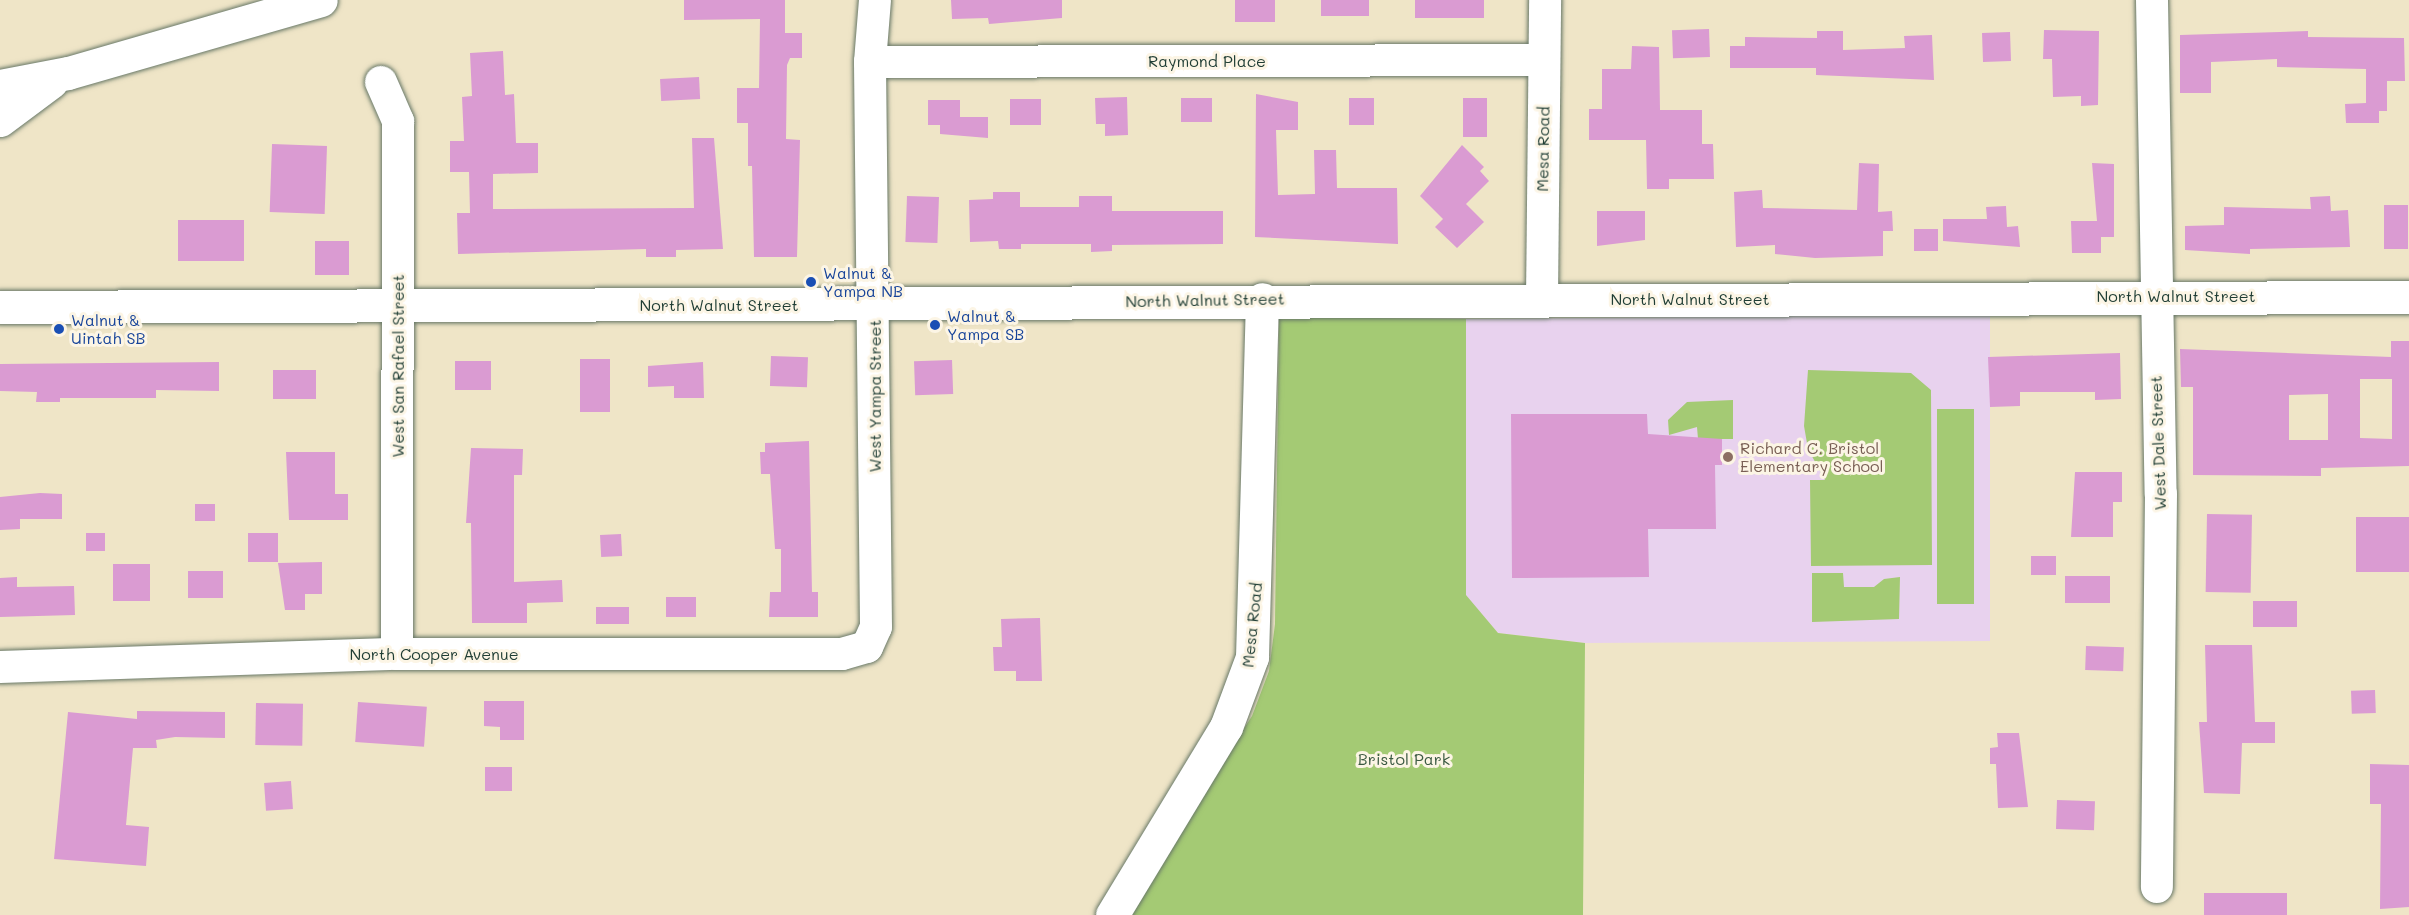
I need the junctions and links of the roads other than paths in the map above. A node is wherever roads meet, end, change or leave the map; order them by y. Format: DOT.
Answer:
graph roads {
  1 [pos="321,0"];
  2 [pos="875,0"];
  3 [pos="1545,0"];
  4 [pos="2152,0"];
  5 [pos="1544,60"];
  6 [pos="870,62"];
  7 [pos="68,73"];
  8 [pos="381,82"];
  9 [pos="0,86"];
  10 [pos="0,120"];
  11 [pos="2154,295"];
  12 [pos="2409,297"];
  13 [pos="1262,299"];
  14 [pos="1542,299"];
  15 [pos="874,304"];
  16 [pos="0,307"];
  17 [pos="398,307"];
  18 [pos="867,647"];
  19 [pos="397,654"];
  20 [pos="0,667"];
  21 [pos="2157,887"];
  22 [pos="1112,915"];
  1 -- 7 [label="main road"];
  2 -- 6 [label="street, West Yampa Street"];
  3 -- 5 [label="street, Mesa Road"];
  4 -- 11 [label="street, West Dale Street"];
  5 -- 6 [label="street, Raymond Place"];
  5 -- 14 [label="street, Mesa Road"];
  6 -- 15 [label="street, West Yampa Street"];
  7 -- 9 [label="main road"];
  7 -- 10 [label="main road"];
  8 -- 17 [label="street, West San Rafael Street"];
  11 -- 12 [label="main road, North Walnut Street"];
  11 -- 14 [label="main road, North Walnut Street"];
  11 -- 21 [label="street, West Dale Street"];
  13 -- 14 [label="main road, North Walnut Street"];
  13 -- 15 [label="main road, North Walnut Street"];
  13 -- 22 [label="main road, Mesa Road"];
  15 -- 17 [label="main road, North Walnut Street"];
  15 -- 18 [label="street, West Yampa Street"];
  16 -- 17 [label="main road, North Walnut Street"];
  17 -- 19 [label="street, West San Rafael Street"];
  18 -- 19 [label="street, North Cooper Avenue"];
  19 -- 20 [label="street, North Cooper Avenue"];
}
